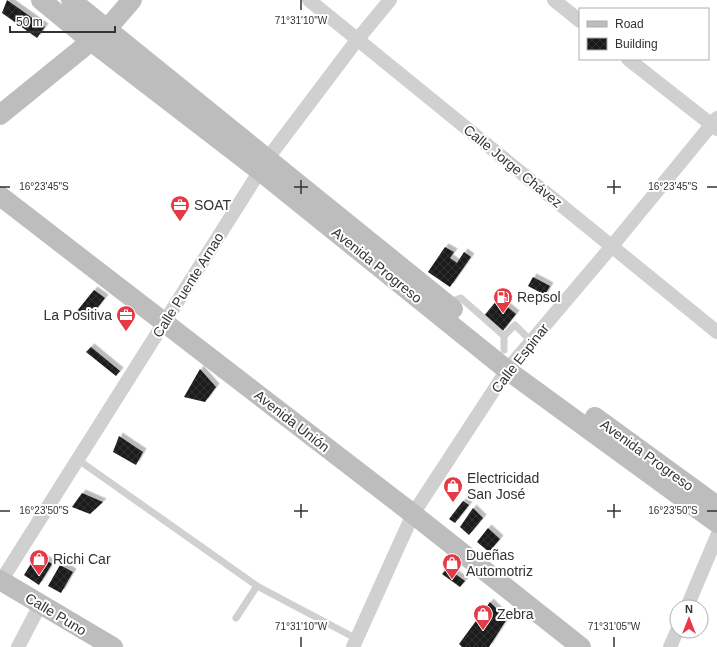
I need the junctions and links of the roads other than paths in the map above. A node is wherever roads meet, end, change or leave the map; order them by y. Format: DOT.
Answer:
graph roads {
  1 [pos="41,0"];
  2 [pos="71,0"];
  3 [pos="132,0"];
  4 [pos="308,0"];
  5 [pos="390,0"];
  6 [pos="554,0"];
  7 [pos="579,20"];
  8 [pos="98,35"];
  9 [pos="357,40"];
  10 [pos="629,60"];
  11 [pos="0,115"];
  12 [pos="715,124"];
  13 [pos="264,164"];
  14 [pos="0,196"];
  15 [pos="612,246"];
  16 [pos="164,322"];
  17 [pos="717,332"];
  18 [pos="532,342"];
  19 [pos="508,354"];
  20 [pos="77,459"];
  21 [pos="717,506"];
  22 [pos="413,514"];
  23 [pos="717,523"];
  24 [pos="717,536"];
  25 [pos="0,580"];
  26 [pos="257,586"];
  27 [pos="690,599"];
  28 [pos="40,605"];
  29 [pos="236,618"];
  30 [pos="355,643"];
  31 [pos="18,647"];
  32 [pos="113,647"];
  33 [pos="581,647"];
  1 -- 8 [label="main road, Avenida Progreso"];
  2 -- 8 [label="main road, Avenida Progreso"];
  3 -- 8 [label="main road"];
  4 -- 9 [label="street, Calle Jorge Chávez"];
  5 -- 9 [label="street, Calle Puente Arnao"];
  6 -- 7 [label="street"];
  8 -- 11 [label="main road"];
  8 -- 13 [label="main road, Avenida Progreso"];
  9 -- 13 [label="street, Calle Puente Arnao"];
  9 -- 15 [label="street, Calle Jorge Chávez"];
  10 -- 12 [label="street"];
  12 -- 15 [label="street, Calle Espinar"];
  13 -- 16 [label="street, Calle Puente Arnao"];
  13 -- 19 [label="main road, Avenida Progreso"];
  13 -- 19 [label="main road, Avenida Progreso"];
  14 -- 16 [label="main road, Avenida Unión"];
  15 -- 17 [label="street, Calle Jorge Chávez"];
  15 -- 18 [label="street, Calle Espinar"];
  16 -- 20 [label="street, Calle Puente Arnao"];
  16 -- 22 [label="main road, Avenida Unión"];
  18 -- 19 [label="street, Calle Espinar"];
  18 -- 19 [label="lane"];
  19 -- 21 [label="main road, Avenida Progreso"];
  19 -- 22 [label="street, Calle Espinar"];
  19 -- 23 [label="main road, Avenida Progreso"];
  20 -- 25 [label="street, Calle Puente Arnao"];
  20 -- 26 [label="lane"];
  22 -- 30 [label="street, Calle Espinar"];
  22 -- 33 [label="main road, Avenida Unión"];
  24 -- 27 [label="street"];
  25 -- 28 [label="main road, Calle Puno"];
  26 -- 29 [label="lane"];
  26 -- 30 [label="lane"];
  28 -- 31 [label="street"];
  28 -- 32 [label="main road, Calle Puno"];
}
